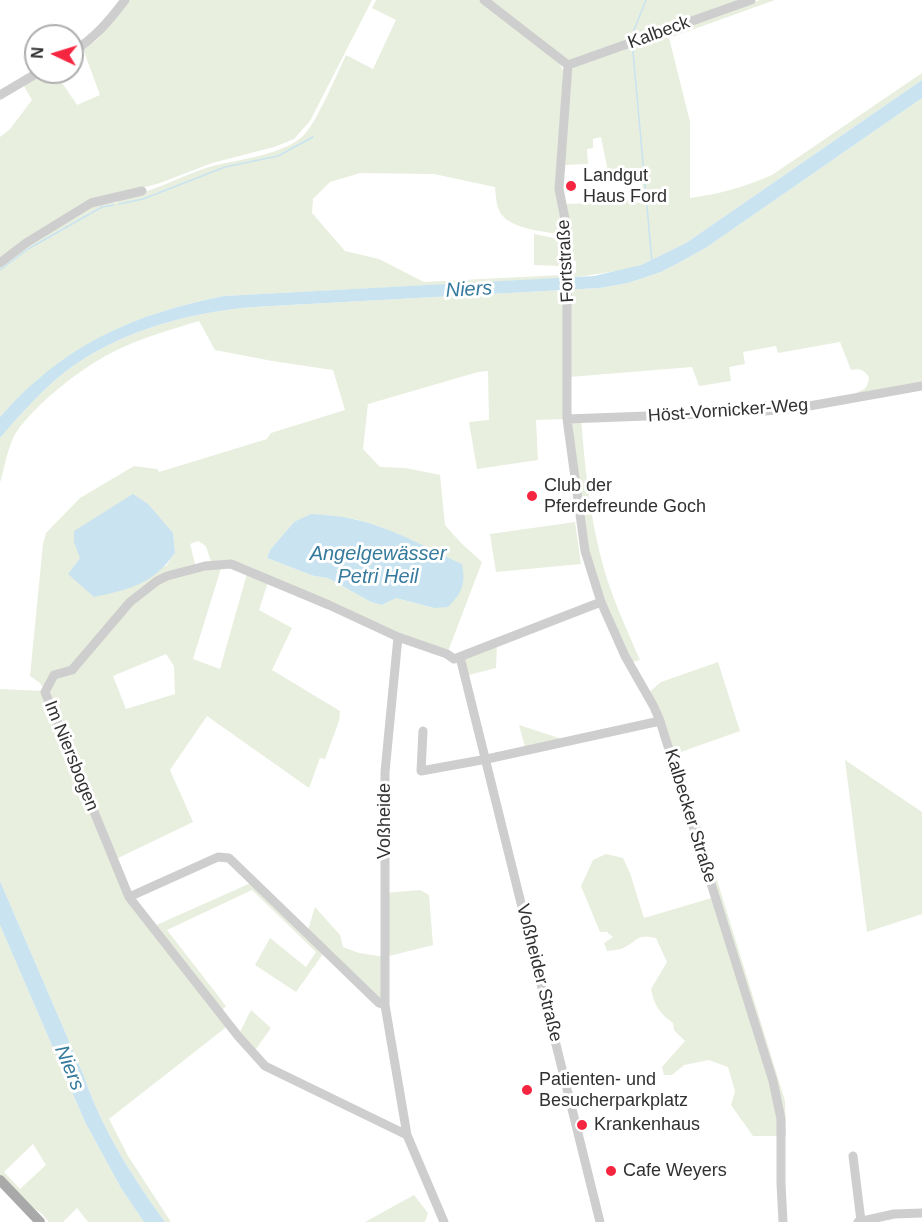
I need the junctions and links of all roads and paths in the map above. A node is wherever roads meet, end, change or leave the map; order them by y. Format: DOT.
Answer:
graph roads {
  1 [pos="125,0"];
  2 [pos="484,0"];
  3 [pos="751,0"];
  4 [pos="84,45"];
  5 [pos="568,65"];
  6 [pos="24,81"];
  7 [pos="0,95"];
  8 [pos="141,191"];
  9 [pos="0,263"];
  10 [pos="922,386"];
  11 [pos="567,419"];
  12 [pos="601,602"];
  13 [pos="398,637"];
  14 [pos="460,657"];
  15 [pos="660,721"];
  16 [pos="423,731"];
  17 [pos="487,759"];
  18 [pos="129,897"];
  19 [pos="385,1005"];
  20 [pos="406,1135"];
  21 [pos="853,1156"];
  22 [pos="0,1180"];
  23 [pos="922,1213"];
  24 [pos="40,1222"];
  25 [pos="444,1222"];
  26 [pos="600,1222"];
  27 [pos="783,1222"];
  28 [pos="860,1222"];
  1 -- 4 [label="street"];
  2 -- 5 [label="street"];
  3 -- 5 [label="street, Kalbeck"];
  5 -- 11 [label="street, Fortstraße"];
  6 -- 7 [label="street"];
  8 -- 9 [label="street"];
  10 -- 11 [label="street, Höst-Vornicker-Weg"];
  11 -- 12 [label="street, Kalbecker Straße"];
  12 -- 14 [label="street"];
  12 -- 15 [label="street, Kalbecker Straße"];
  13 -- 14 [label="street, Im Niersbogen"];
  13 -- 18 [label="street, Im Niersbogen"];
  13 -- 19 [label="street, Voßheide"];
  14 -- 17 [label="street, Voßheider Straße"];
  15 -- 17 [label="street"];
  15 -- 27 [label="street, Kalbecker Straße"];
  16 -- 17 [label="street"];
  17 -- 26 [label="street, Voßheider Straße"];
  18 -- 19 [label="street"];
  18 -- 20 [label="street, Im Niersbogen"];
  19 -- 20 [label="street, Voßheide"];
  20 -- 25 [label="street, Voßheide"];
  21 -- 28 [label="street"];
  22 -- 24 [label="main road"];
  23 -- 28 [label="street"];
}
